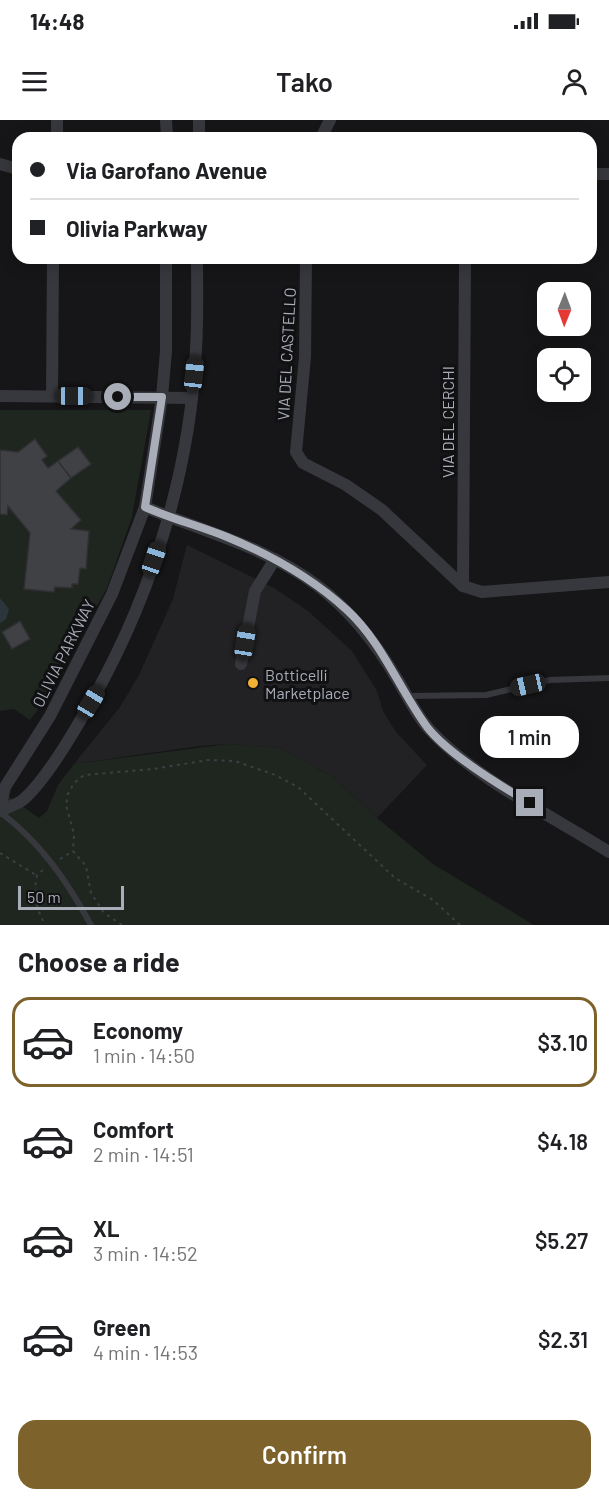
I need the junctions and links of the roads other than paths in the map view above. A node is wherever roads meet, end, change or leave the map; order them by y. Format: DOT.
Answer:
graph roads {
  1 [pos="54,264"];
  2 [pos="166,264"];
  3 [pos="197,264"];
  4 [pos="306,264"];
  5 [pos="465,264"];
  6 [pos="0,396"];
  7 [pos="52,396"];
  8 [pos="162,397"];
  9 [pos="191,398"];
  10 [pos="145,507"];
  11 [pos="169,517"];
  12 [pos="275,559"];
  13 [pos="609,582"];
  14 [pos="463,586"];
  15 [pos="241,664"];
  16 [pos="609,678"];
  17 [pos="408,696"];
  18 [pos="0,810"];
  19 [pos="609,852"];
  20 [pos="91,925"];
  1 -- 7 [label="street"];
  2 -- 8 [label="street, OLIVIA PARKWAY"];
  3 -- 9 [label="street"];
  4 -- 14 [label="street, VIA DEL CASTELLO"];
  5 -- 14 [label="street, VIA DEL CERCHI"];
  6 -- 7 [label="street"];
  7 -- 8 [label="street"];
  8 -- 9 [label="street"];
  8 -- 10 [label="street, OLIVIA PARKWAY"];
  9 -- 11 [label="street"];
  10 -- 11 [label="street"];
  10 -- 18 [label="street, OLIVIA PARKWAY"];
  11 -- 12 [label="street"];
  11 -- 18 [label="street"];
  12 -- 15 [label="street"];
  12 -- 17 [label="street"];
  13 -- 14 [label="street"];
  16 -- 17 [label="lane"];
  17 -- 19 [label="street"];
  18 -- 20 [label="lane"];
}
